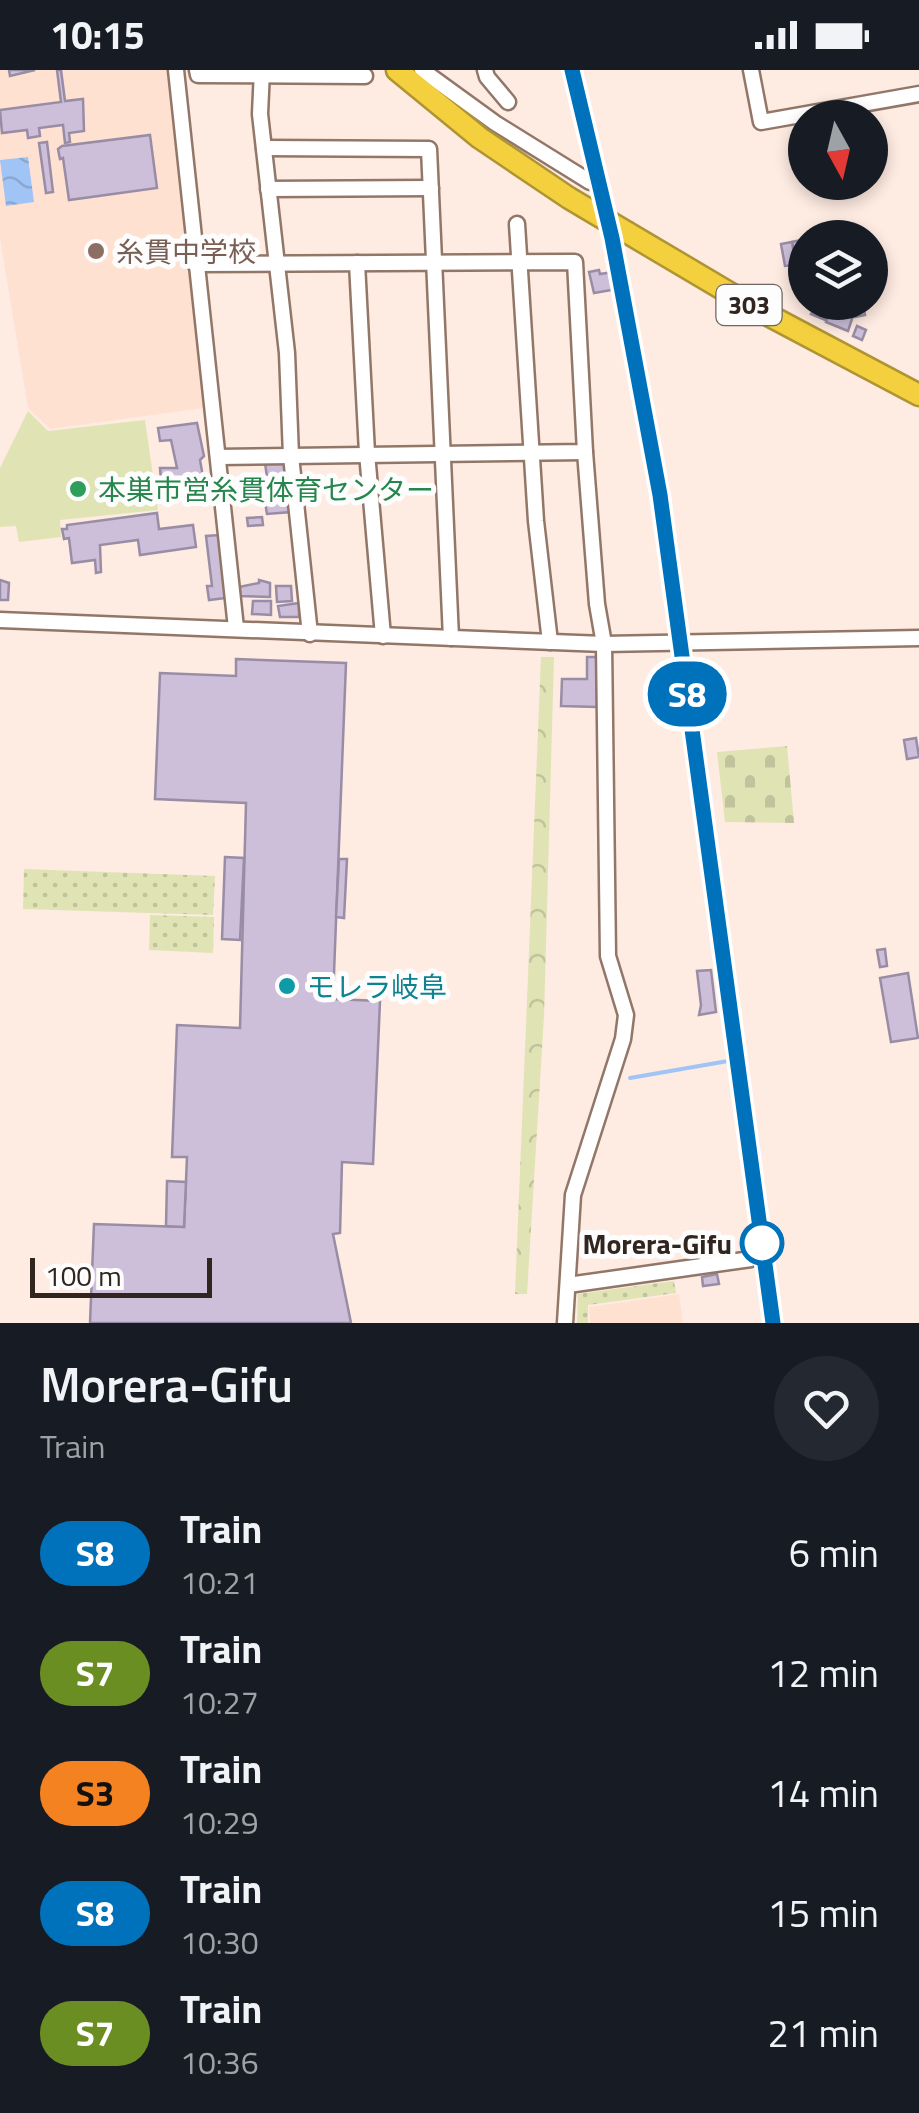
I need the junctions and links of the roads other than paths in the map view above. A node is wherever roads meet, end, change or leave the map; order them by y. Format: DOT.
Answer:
graph roads {
  1 [pos="176,70"];
  2 [pos="197,70"];
  3 [pos="397,70"];
  4 [pos="422,70"];
  5 [pos="485,70"];
  6 [pos="751,70"];
  7 [pos="263,72"];
  8 [pos="308,72"];
  9 [pos="365,76"];
  10 [pos="436,76"];
  11 [pos="919,94"];
  12 [pos="508,102"];
  13 [pos="264,148"];
  14 [pos="590,182"];
  15 [pos="430,188"];
  16 [pos="268,189"];
  17 [pos="518,224"];
  18 [pos="519,262"];
  19 [pos="276,263"];
  20 [pos="357,263"];
  21 [pos="195,264"];
  22 [pos="433,264"];
  23 [pos="919,395"];
  24 [pos="585,452"];
  25 [pos="368,453"];
  26 [pos="443,454"];
  27 [pos="533,454"];
  28 [pos="291,456"];
  29 [pos="218,457"];
  30 [pos="0,620"];
  31 [pos="236,628"];
  32 [pos="310,634"];
  33 [pos="383,636"];
  34 [pos="451,638"];
  35 [pos="919,638"];
  36 [pos="550,642"];
  37 [pos="604,644"];
  38 [pos="751,1259"];
  39 [pos="568,1285"];
  40 [pos="565,1323"];
  1 -- 21 [label="street"];
  2 -- 7 [label="street"];
  3 -- 23 [label="highway, 303, bridge"];
  4 -- 10 [label="street"];
  5 -- 12 [label="street"];
  6 -- 11 [label="street"];
  7 -- 8 [label="street"];
  7 -- 13 [label="street"];
  8 -- 9 [label="street"];
  10 -- 14 [label="street"];
  13 -- 15 [label="street"];
  13 -- 16 [label="street"];
  15 -- 16 [label="street"];
  15 -- 22 [label="street"];
  16 -- 19 [label="street"];
  17 -- 18 [label="street"];
  18 -- 22 [label="street"];
  18 -- 24 [label="street"];
  18 -- 27 [label="street"];
  19 -- 20 [label="street"];
  19 -- 21 [label="street"];
  19 -- 28 [label="street"];
  20 -- 22 [label="street"];
  20 -- 25 [label="street"];
  21 -- 29 [label="street"];
  22 -- 26 [label="street"];
  24 -- 27 [label="street"];
  24 -- 37 [label="street"];
  25 -- 26 [label="street"];
  25 -- 28 [label="street"];
  25 -- 33 [label="street"];
  26 -- 27 [label="street"];
  26 -- 34 [label="street"];
  27 -- 36 [label="street"];
  28 -- 29 [label="street"];
  28 -- 32 [label="street"];
  29 -- 31 [label="street"];
  30 -- 31 [label="street"];
  31 -- 32 [label="street"];
  32 -- 33 [label="street"];
  33 -- 34 [label="street"];
  34 -- 36 [label="street"];
  35 -- 37 [label="street"];
  36 -- 37 [label="street"];
  37 -- 39 [label="street"];
  38 -- 39 [label="street"];
  39 -- 40 [label="street"];
}
